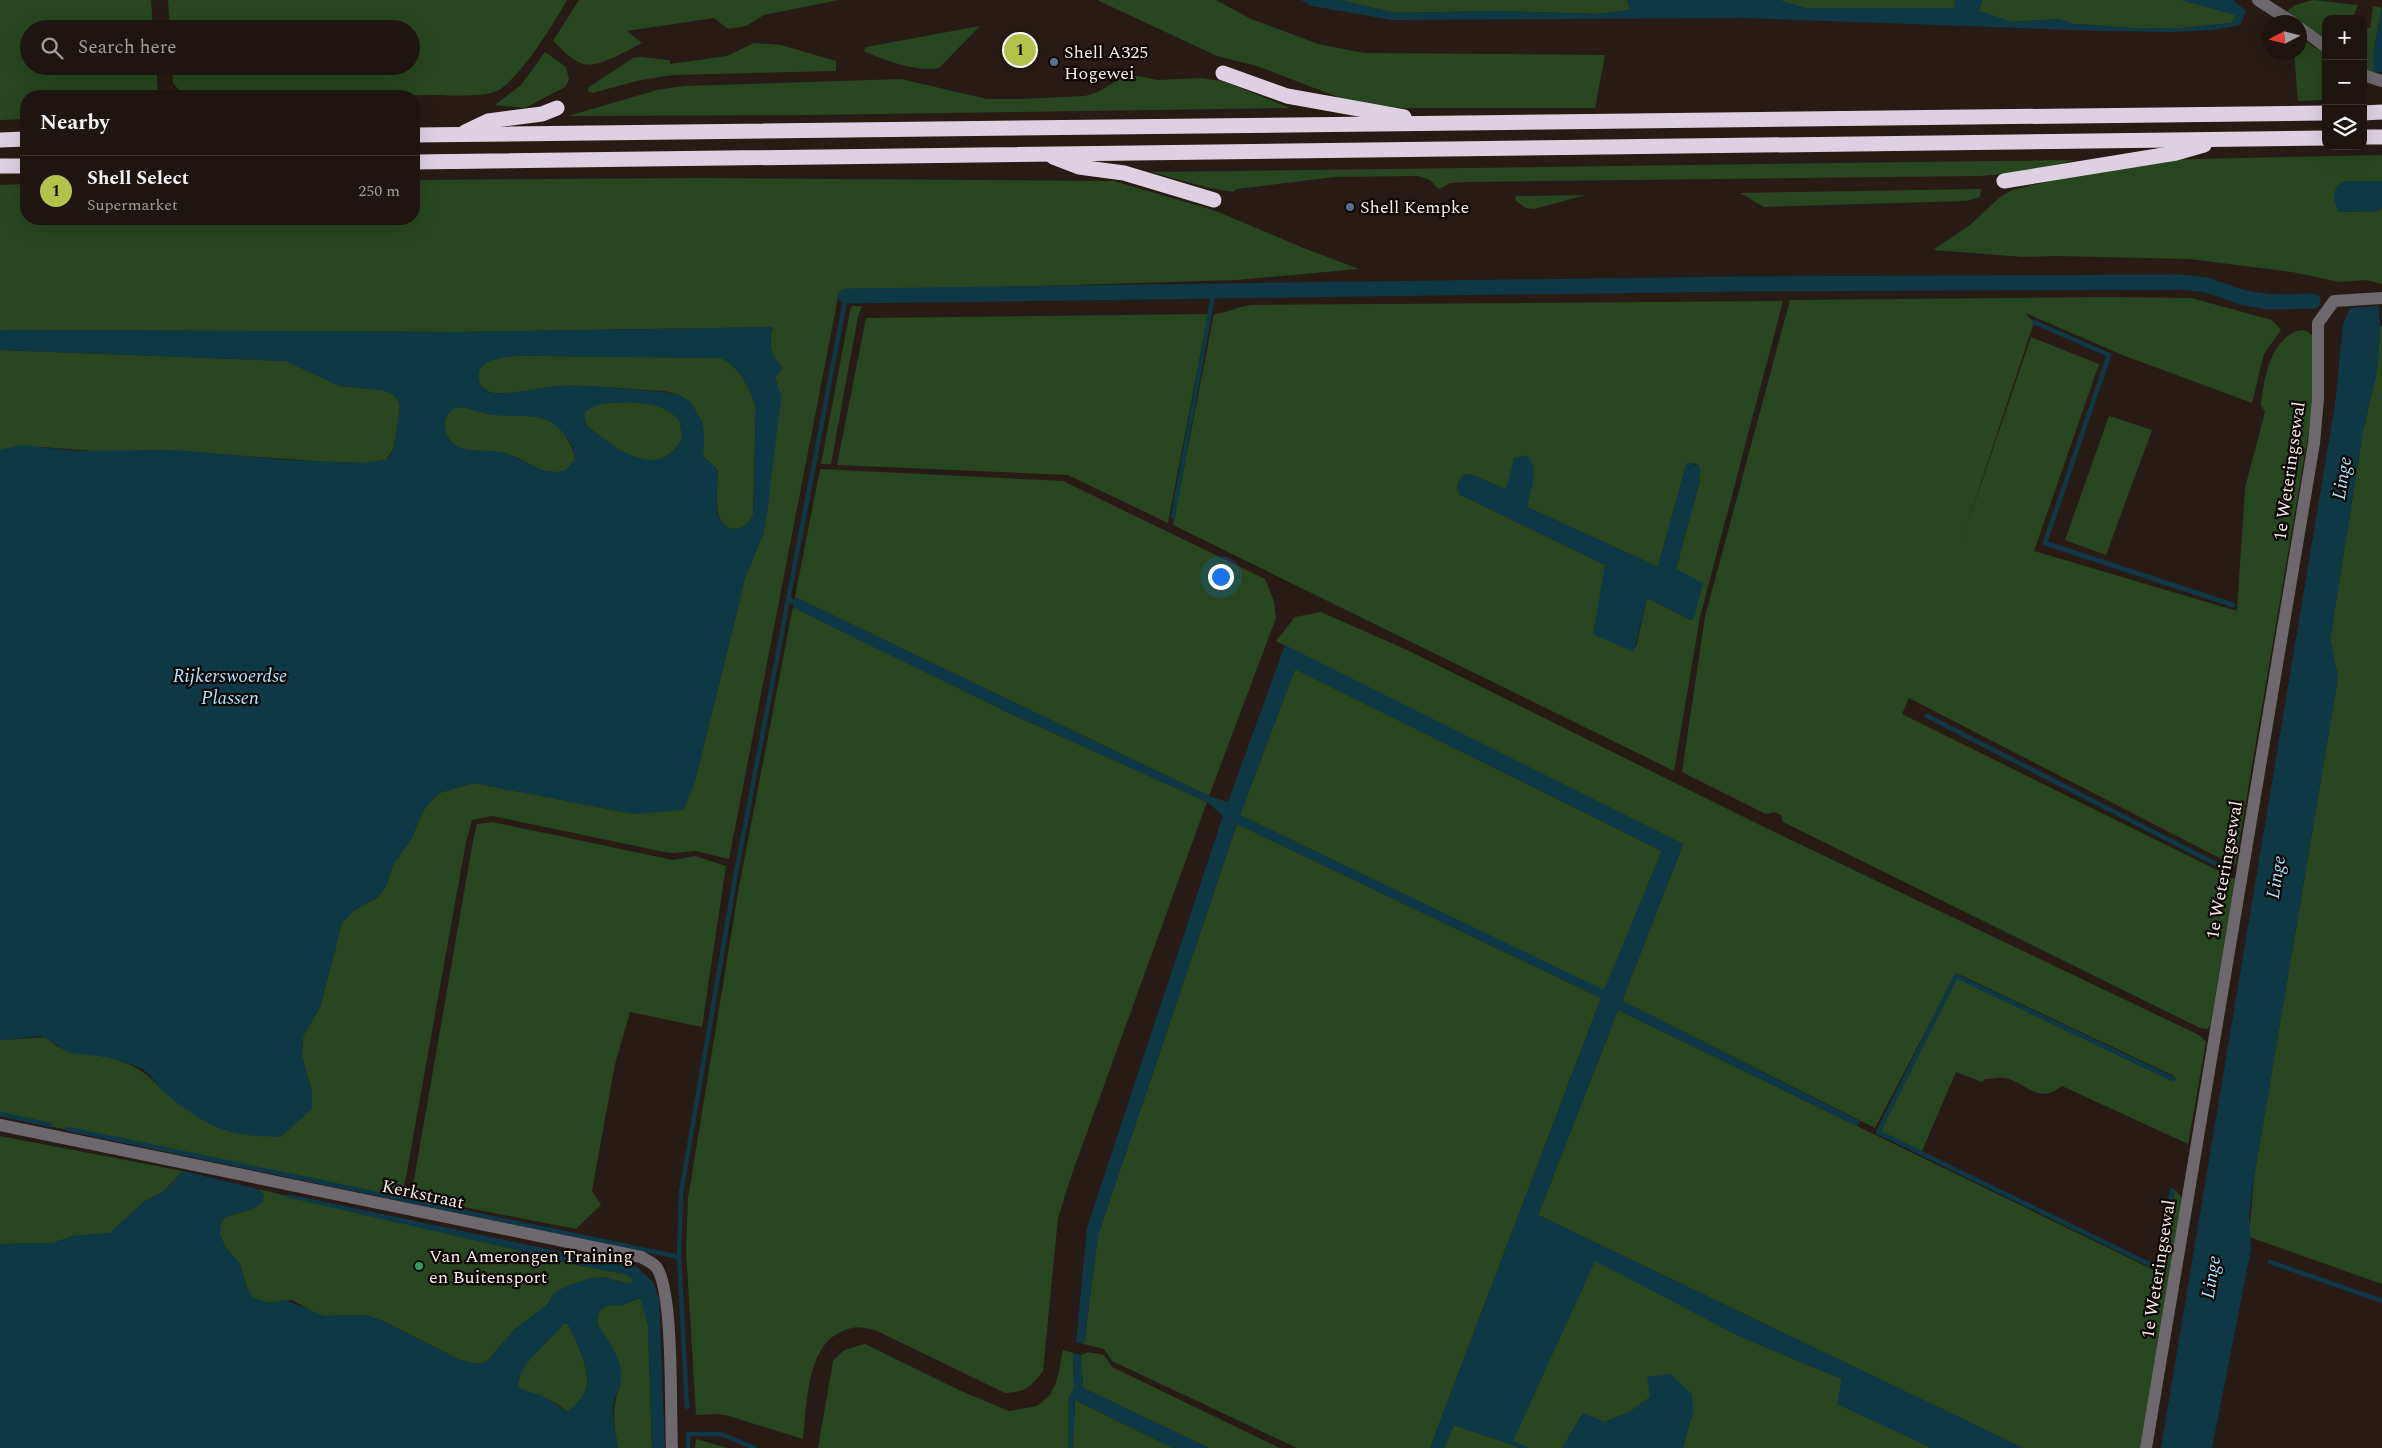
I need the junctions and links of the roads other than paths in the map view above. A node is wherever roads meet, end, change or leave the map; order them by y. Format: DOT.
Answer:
graph roads {
  1 [pos="2258,0"];
  2 [pos="2281,15"];
  3 [pos="2307,33"];
  4 [pos="2322,44"];
  5 [pos="1223,73"];
  6 [pos="2367,76"];
  7 [pos="2382,81"];
  8 [pos="557,108"];
  9 [pos="2367,112"];
  10 [pos="2382,112"];
  11 [pos="2322,113"];
  12 [pos="1437,123"];
  13 [pos="461,134"];
  14 [pos="420,135"];
  15 [pos="2367,137"];
  16 [pos="2382,137"];
  17 [pos="2322,138"];
  18 [pos="20,139"];
  19 [pos="0,140"];
  20 [pos="2225,140"];
  21 [pos="1045,154"];
  22 [pos="420,162"];
  23 [pos="0,166"];
  24 [pos="20,166"];
  25 [pos="2004,181"];
  26 [pos="1214,200"];
  27 [pos="2382,298"];
  28 [pos="0,1125"];
  29 [pos="672,1448"];
  30 [pos="2146,1448"];
  1 -- 2 [label="street"];
  3 -- 4 [label="street"];
  5 -- 12 [label="highway"];
  6 -- 7 [label="street"];
  8 -- 13 [label="highway"];
  9 -- 10 [label="highway"];
  11 -- 12 [label="highway"];
  12 -- 13 [label="highway"];
  13 -- 14 [label="highway"];
  15 -- 16 [label="highway"];
  17 -- 20 [label="highway"];
  18 -- 19 [label="highway"];
  20 -- 21 [label="highway"];
  20 -- 25 [label="highway"];
  21 -- 22 [label="highway"];
  21 -- 26 [label="highway"];
  23 -- 24 [label="highway"];
  27 -- 30 [label="street, 1e Weteringsewal"];
  28 -- 29 [label="street, Kerkstraat"];
}
